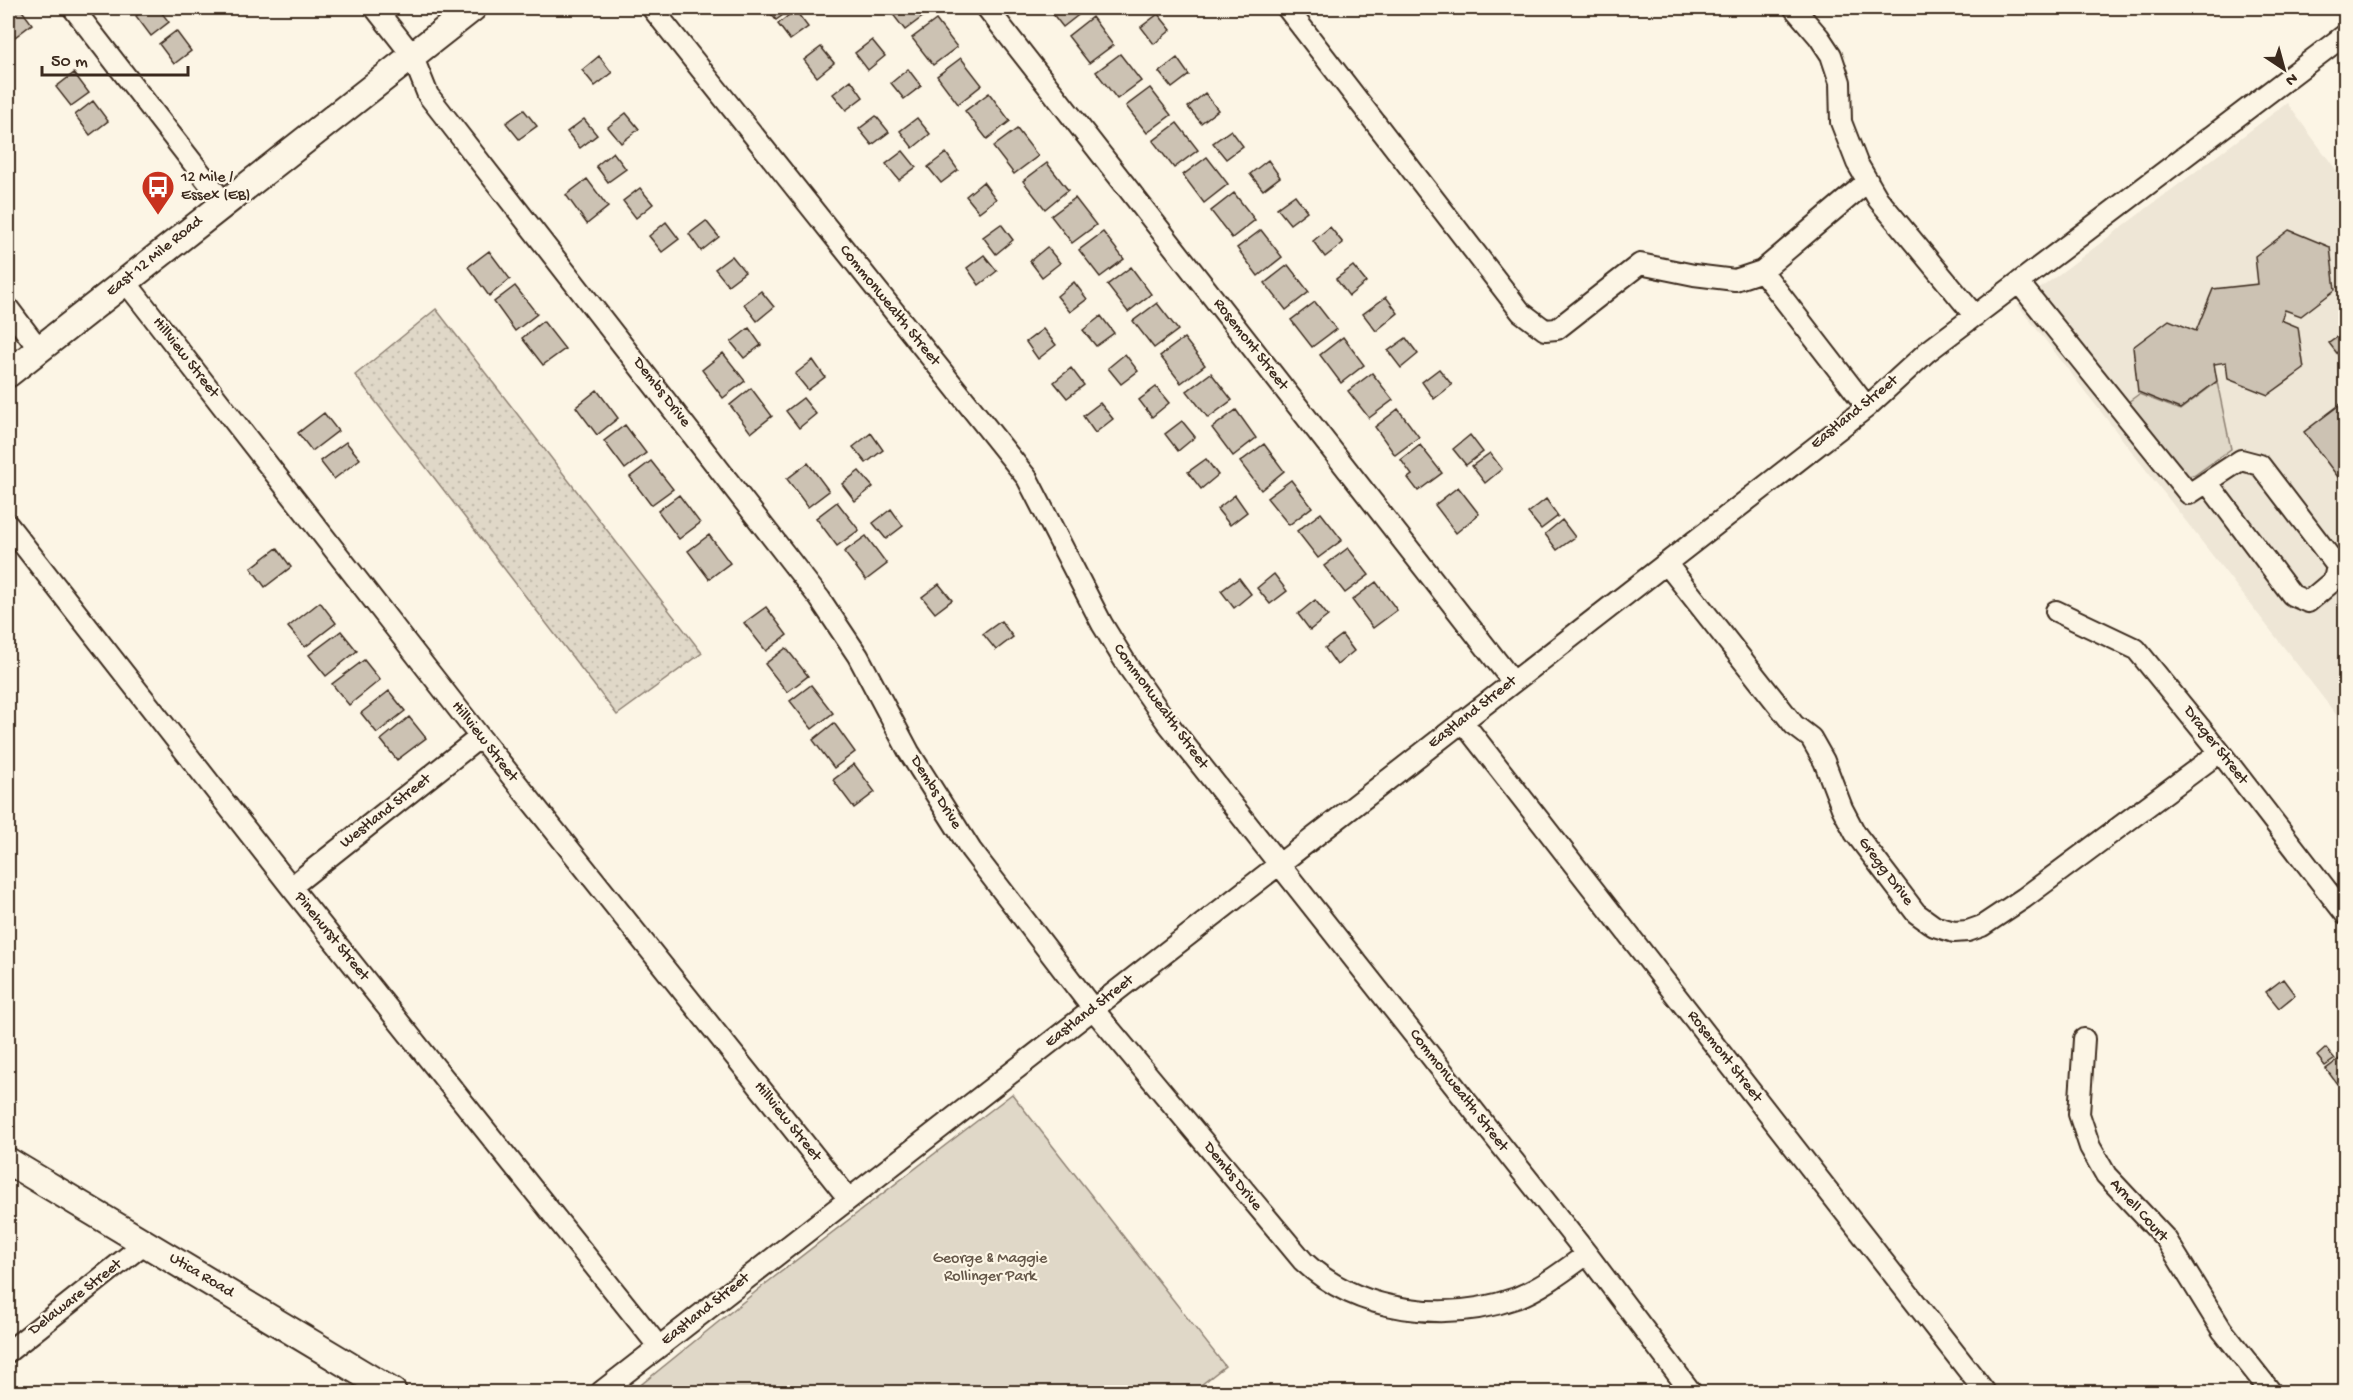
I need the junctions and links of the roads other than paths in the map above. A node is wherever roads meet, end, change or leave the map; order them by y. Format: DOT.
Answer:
graph roads {
  1 [pos="73,8"];
  2 [pos="375,8"];
  3 [pos="473,8"];
  4 [pos="652,8"];
  5 [pos="987,8"];
  6 [pos="1794,8"];
  7 [pos="1293,10"];
  8 [pos="2346,34"];
  9 [pos="412,55"];
  10 [pos="1868,181"];
  11 [pos="224,203"];
  12 [pos="1762,271"];
  13 [pos="125,281"];
  14 [pos="2019,283"];
  15 [pos="8,308"];
  16 [pos="1975,316"];
  17 [pos="39,349"];
  18 [pos="8,374"];
  19 [pos="1867,406"];
  20 [pos="2207,482"];
  21 [pos="8,525"];
  22 [pos="1666,563"];
  23 [pos="2056,611"];
  24 [pos="1514,682"];
  25 [pos="1462,721"];
  26 [pos="480,737"];
  27 [pos="2220,752"];
  28 [pos="1278,865"];
  29 [pos="291,887"];
  30 [pos="2346,915"];
  31 [pos="1093,1009"];
  32 [pos="2084,1040"];
  33 [pos="8,1161"];
  34 [pos="848,1198"];
  35 [pos="145,1243"];
  36 [pos="1587,1254"];
  37 [pos="658,1347"];
  38 [pos="8,1352"];
  39 [pos="393,1392"];
  40 [pos="601,1392"];
  41 [pos="1691,1392"];
  42 [pos="1985,1392"];
  43 [pos="2271,1392"];
  1 -- 11 [label="street"];
  2 -- 9 [label="street, Dembs Drive"];
  3 -- 9 [label="main road, East 12 Mile Road"];
  4 -- 28 [label="street, Commonwealth Street"];
  5 -- 24 [label="street, Rosemont Street"];
  6 -- 10 [label="street"];
  7 -- 12 [label="street"];
  8 -- 14 [label="street, Eastland Street"];
  9 -- 11 [label="main road, East 12 Mile Road"];
  9 -- 31 [label="street, Dembs Drive"];
  10 -- 12 [label="street"];
  10 -- 16 [label="street"];
  11 -- 13 [label="main road, East 12 Mile Road"];
  12 -- 19 [label="street"];
  13 -- 17 [label="main road, East 12 Mile Road"];
  13 -- 26 [label="street, Hillview Street"];
  14 -- 16 [label="street, Eastland Street"];
  14 -- 20 [label="street"];
  15 -- 17 [label="street"];
  16 -- 19 [label="street, Eastland Street"];
  17 -- 18 [label="main road, East 12 Mile Road"];
  19 -- 22 [label="street, Eastland Street"];
  20 -- 20 [label="street"];
  21 -- 29 [label="street, Pinehurst Street"];
  22 -- 24 [label="street, Eastland Street"];
  22 -- 27 [label="street, Gregg Drive"];
  23 -- 27 [label="street, Drager Street"];
  24 -- 25 [label="street, Eastland Street"];
  25 -- 28 [label="street, Eastland Street"];
  25 -- 42 [label="street, Rosemont Street"];
  26 -- 29 [label="street, Westland Street"];
  26 -- 34 [label="street, Hillview Street"];
  27 -- 30 [label="street, Drager Street"];
  28 -- 31 [label="street, Eastland Street"];
  28 -- 36 [label="street, Commonwealth Street"];
  29 -- 37 [label="street, Pinehurst Street"];
  31 -- 34 [label="street, Eastland Street"];
  31 -- 36 [label="street, Dembs Drive"];
  32 -- 43 [label="street, Arnell Court"];
  33 -- 35 [label="main road, Utica Road"];
  34 -- 37 [label="street, Eastland Street"];
  35 -- 38 [label="street, Delaware Street"];
  35 -- 39 [label="main road, Utica Road"];
  36 -- 41 [label="street, Commonwealth Street"];
  37 -- 40 [label="street, Eastland Street"];
}
